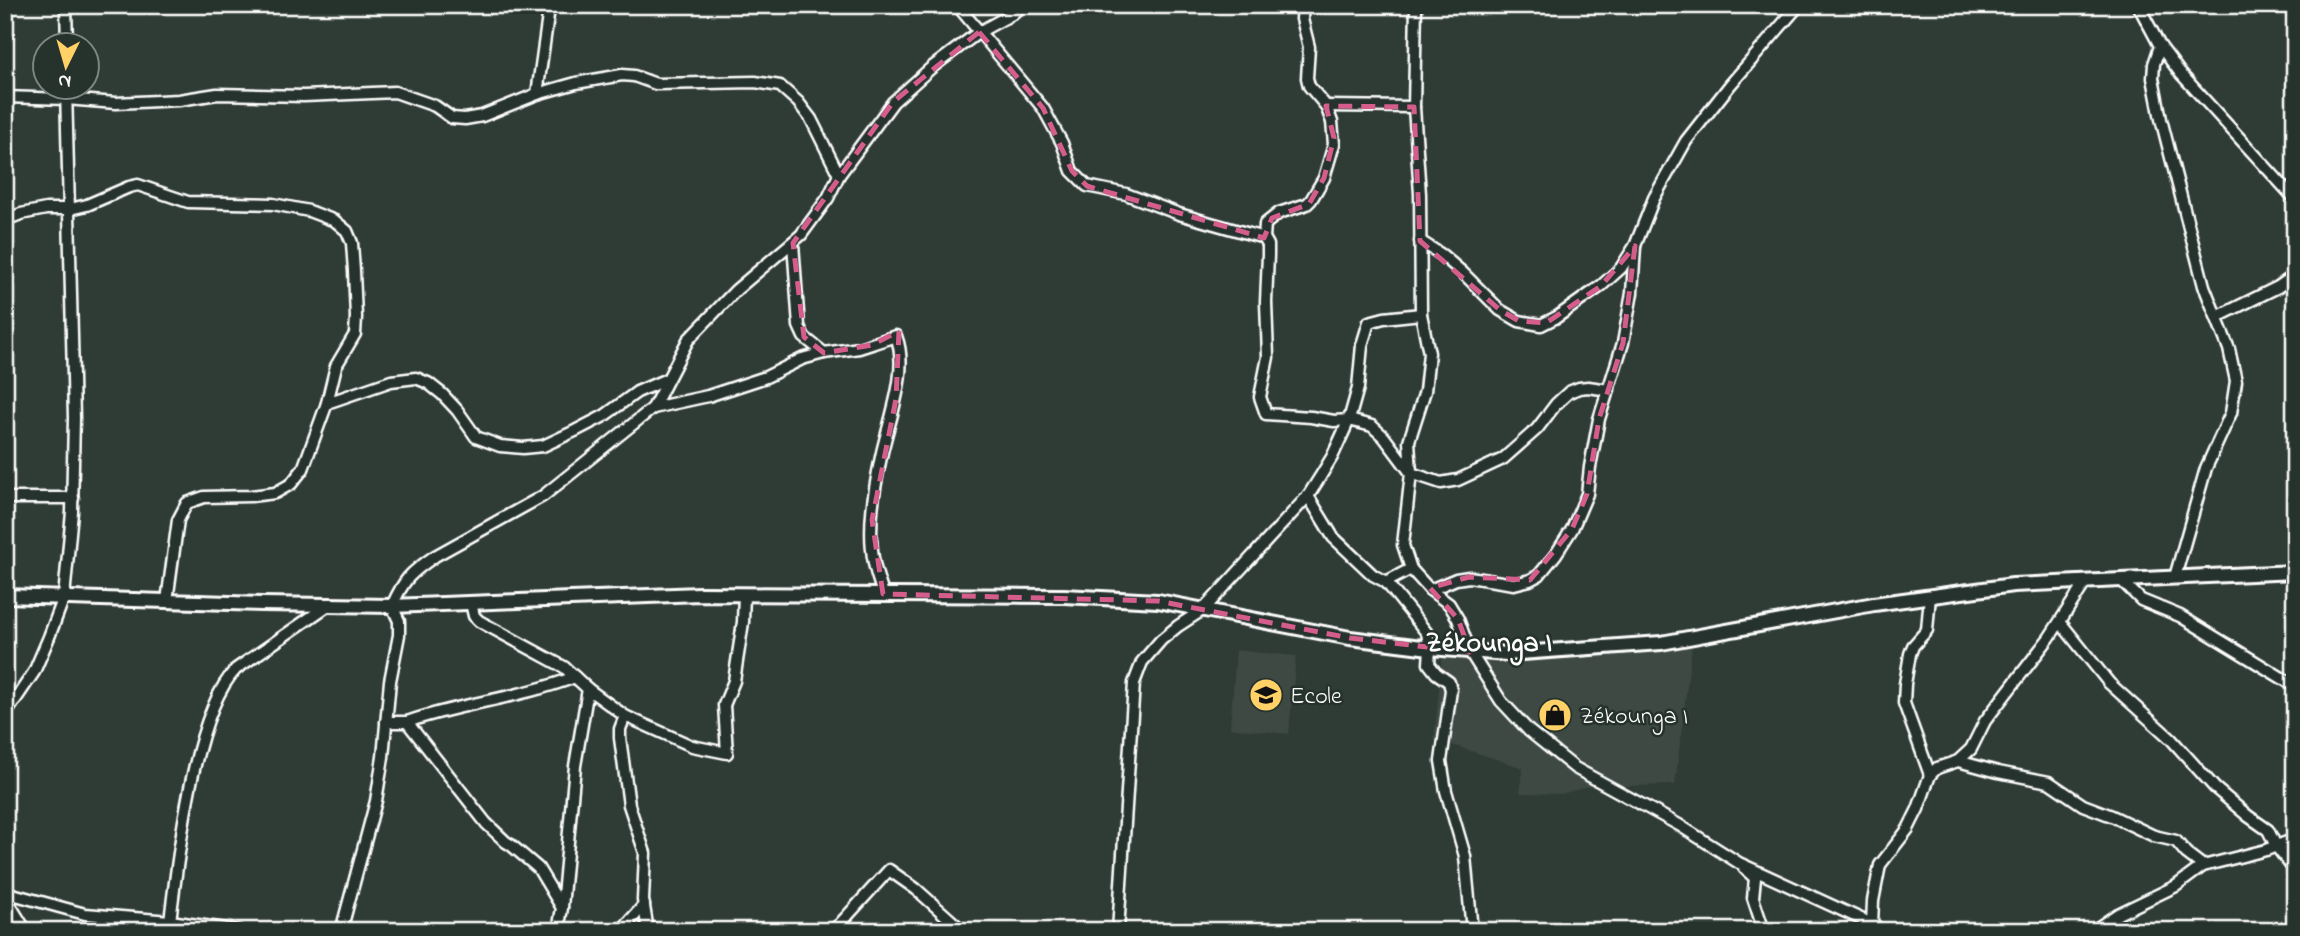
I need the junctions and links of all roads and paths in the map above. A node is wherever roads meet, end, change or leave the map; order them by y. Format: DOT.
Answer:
graph roads {
  1 [pos="66,5"];
  2 [pos="547,5"];
  3 [pos="957,5"];
  4 [pos="1022,5"];
  5 [pos="1303,5"];
  6 [pos="1416,5"];
  7 [pos="1799,5"];
  8 [pos="2138,5"];
  9 [pos="67,32"];
  10 [pos="979,32"];
  11 [pos="2160,46"];
  12 [pos="537,94"];
  13 [pos="32,95"];
  14 [pos="5,97"];
  15 [pos="102,100"];
  16 [pos="66,102"];
  17 [pos="1326,106"];
  18 [pos="1414,107"];
  19 [pos="839,175"];
  20 [pos="2295,199"];
  21 [pos="70,209"];
  22 [pos="5,220"];
  23 [pos="1264,238"];
  24 [pos="1420,241"];
  25 [pos="793,243"];
  26 [pos="1635,246"];
  27 [pos="2295,275"];
  28 [pos="1421,314"];
  29 [pos="2217,317"];
  30 [pos="824,353"];
  31 [pos="668,378"];
  32 [pos="1609,390"];
  33 [pos="327,403"];
  34 [pos="653,408"];
  35 [pos="1349,420"];
  36 [pos="1411,473"];
  37 [pos="1308,496"];
  38 [pos="5,498"];
  39 [pos="73,498"];
  40 [pos="1411,569"];
  41 [pos="2295,572"];
  42 [pos="2175,578"];
  43 [pos="2122,580"];
  44 [pos="1386,582"];
  45 [pos="2085,583"];
  46 [pos="1430,590"];
  47 [pos="744,594"];
  48 [pos="883,594"];
  49 [pos="5,596"];
  50 [pos="1930,596"];
  51 [pos="64,597"];
  52 [pos="167,601"];
  53 [pos="471,603"];
  54 [pos="330,604"];
  55 [pos="392,606"];
  56 [pos="1204,609"];
  57 [pos="2060,622"];
  58 [pos="1430,648"];
  59 [pos="1470,652"];
  60 [pos="575,677"];
  61 [pos="2295,686"];
  62 [pos="588,688"];
  63 [pos="5,715"];
  64 [pos="625,716"];
  65 [pos="386,722"];
  66 [pos="407,722"];
  67 [pos="1958,761"];
  68 [pos="1930,775"];
  69 [pos="2295,839"];
  70 [pos="2276,846"];
  71 [pos="1739,863"];
  72 [pos="2203,866"];
  73 [pos="2295,871"];
  74 [pos="5,892"];
  75 [pos="5,897"];
  76 [pos="644,905"];
  77 [pos="562,908"];
  78 [pos="170,921"];
  79 [pos="1872,924"];
  80 [pos="836,929"];
  81 [pos="26,931"];
  82 [pos="240,931"];
  83 [pos="341,931"];
  84 [pos="558,931"];
  85 [pos="621,931"];
  86 [pos="648,931"];
  87 [pos="962,931"];
  88 [pos="1118,931"];
  89 [pos="1472,931"];
  90 [pos="1764,931"];
  91 [pos="1882,931"];
  92 [pos="2093,931"];
  1 -- 9 [label="street"];
  2 -- 12 [label="street"];
  3 -- 10 [label="street"];
  4 -- 10 [label="street"];
  5 -- 17 [label="street"];
  6 -- 18 [label="street"];
  7 -- 26 [label="street"];
  8 -- 11 [label="street"];
  10 -- 19 [label="street"];
  10 -- 23 [label="street"];
  11 -- 20 [label="street"];
  11 -- 29 [label="street"];
  12 -- 15 [label="street"];
  12 -- 19 [label="street"];
  13 -- 14 [label="street"];
  16 -- 21 [label="street"];
  17 -- 18 [label="street"];
  17 -- 23 [label="street"];
  18 -- 24 [label="street"];
  19 -- 25 [label="street"];
  21 -- 22 [label="street"];
  21 -- 33 [label="street"];
  21 -- 39 [label="street"];
  23 -- 35 [label="street"];
  24 -- 26 [label="street"];
  24 -- 28 [label="street"];
  25 -- 30 [label="street"];
  25 -- 31 [label="street"];
  26 -- 32 [label="street"];
  27 -- 29 [label="street"];
  28 -- 35 [label="street"];
  28 -- 36 [label="street"];
  29 -- 42 [label="street"];
  30 -- 34 [label="street"];
  30 -- 48 [label="street"];
  31 -- 33 [label="street"];
  31 -- 34 [label="street"];
  32 -- 36 [label="street"];
  32 -- 46 [label="street"];
  33 -- 52 [label="street"];
  34 -- 55 [label="street"];
  35 -- 36 [label="street"];
  35 -- 37 [label="street"];
  36 -- 40 [label="street"];
  37 -- 44 [label="street"];
  37 -- 56 [label="street"];
  38 -- 39 [label="street"];
  39 -- 51 [label="street"];
  40 -- 44 [label="street"];
  40 -- 46 [label="street"];
  41 -- 42 [label="street"];
  42 -- 43 [label="street"];
  43 -- 45 [label="street"];
  43 -- 61 [label="street"];
  44 -- 58 [label="street"];
  45 -- 50 [label="street"];
  45 -- 57 [label="street"];
  46 -- 59 [label="street"];
  47 -- 48 [label="street"];
  47 -- 53 [label="street"];
  47 -- 64 [label="street"];
  48 -- 56 [label="street"];
  49 -- 51 [label="street"];
  50 -- 59 [label="street"];
  50 -- 68 [label="street"];
  51 -- 52 [label="street"];
  51 -- 63 [label="street"];
  52 -- 54 [label="street"];
  53 -- 55 [label="street"];
  53 -- 60 [label="street"];
  54 -- 55 [label="street"];
  54 -- 78 [label="street"];
  55 -- 65 [label="street"];
  56 -- 58 [label="street"];
  56 -- 88 [label="street"];
  57 -- 67 [label="street"];
  57 -- 70 [label="street"];
  58 -- 59 [label="street"];
  58 -- 89 [label="street"];
  59 -- 71 [label="street"];
  60 -- 62 [label="street"];
  60 -- 66 [label="street"];
  62 -- 64 [label="street"];
  62 -- 77 [label="street"];
  64 -- 76 [label="street"];
  65 -- 66 [label="street"];
  65 -- 83 [label="street"];
  66 -- 77 [label="street"];
  67 -- 68 [label="street"];
  67 -- 72 [label="street"];
  68 -- 79 [label="street"];
  69 -- 70 [label="street"];
  70 -- 72 [label="street"];
  70 -- 73 [label="street"];
  71 -- 79 [label="street"];
  71 -- 90 [label="street"];
  72 -- 92 [label="street"];
  74 -- 78 [label="street"];
  75 -- 81 [label="street"];
  76 -- 85 [label="street"];
  76 -- 86 [label="street"];
  77 -- 84 [label="street"];
  78 -- 82 [label="street"];
  79 -- 91 [label="street"];
  80 -- 87 [label="street"];
}
